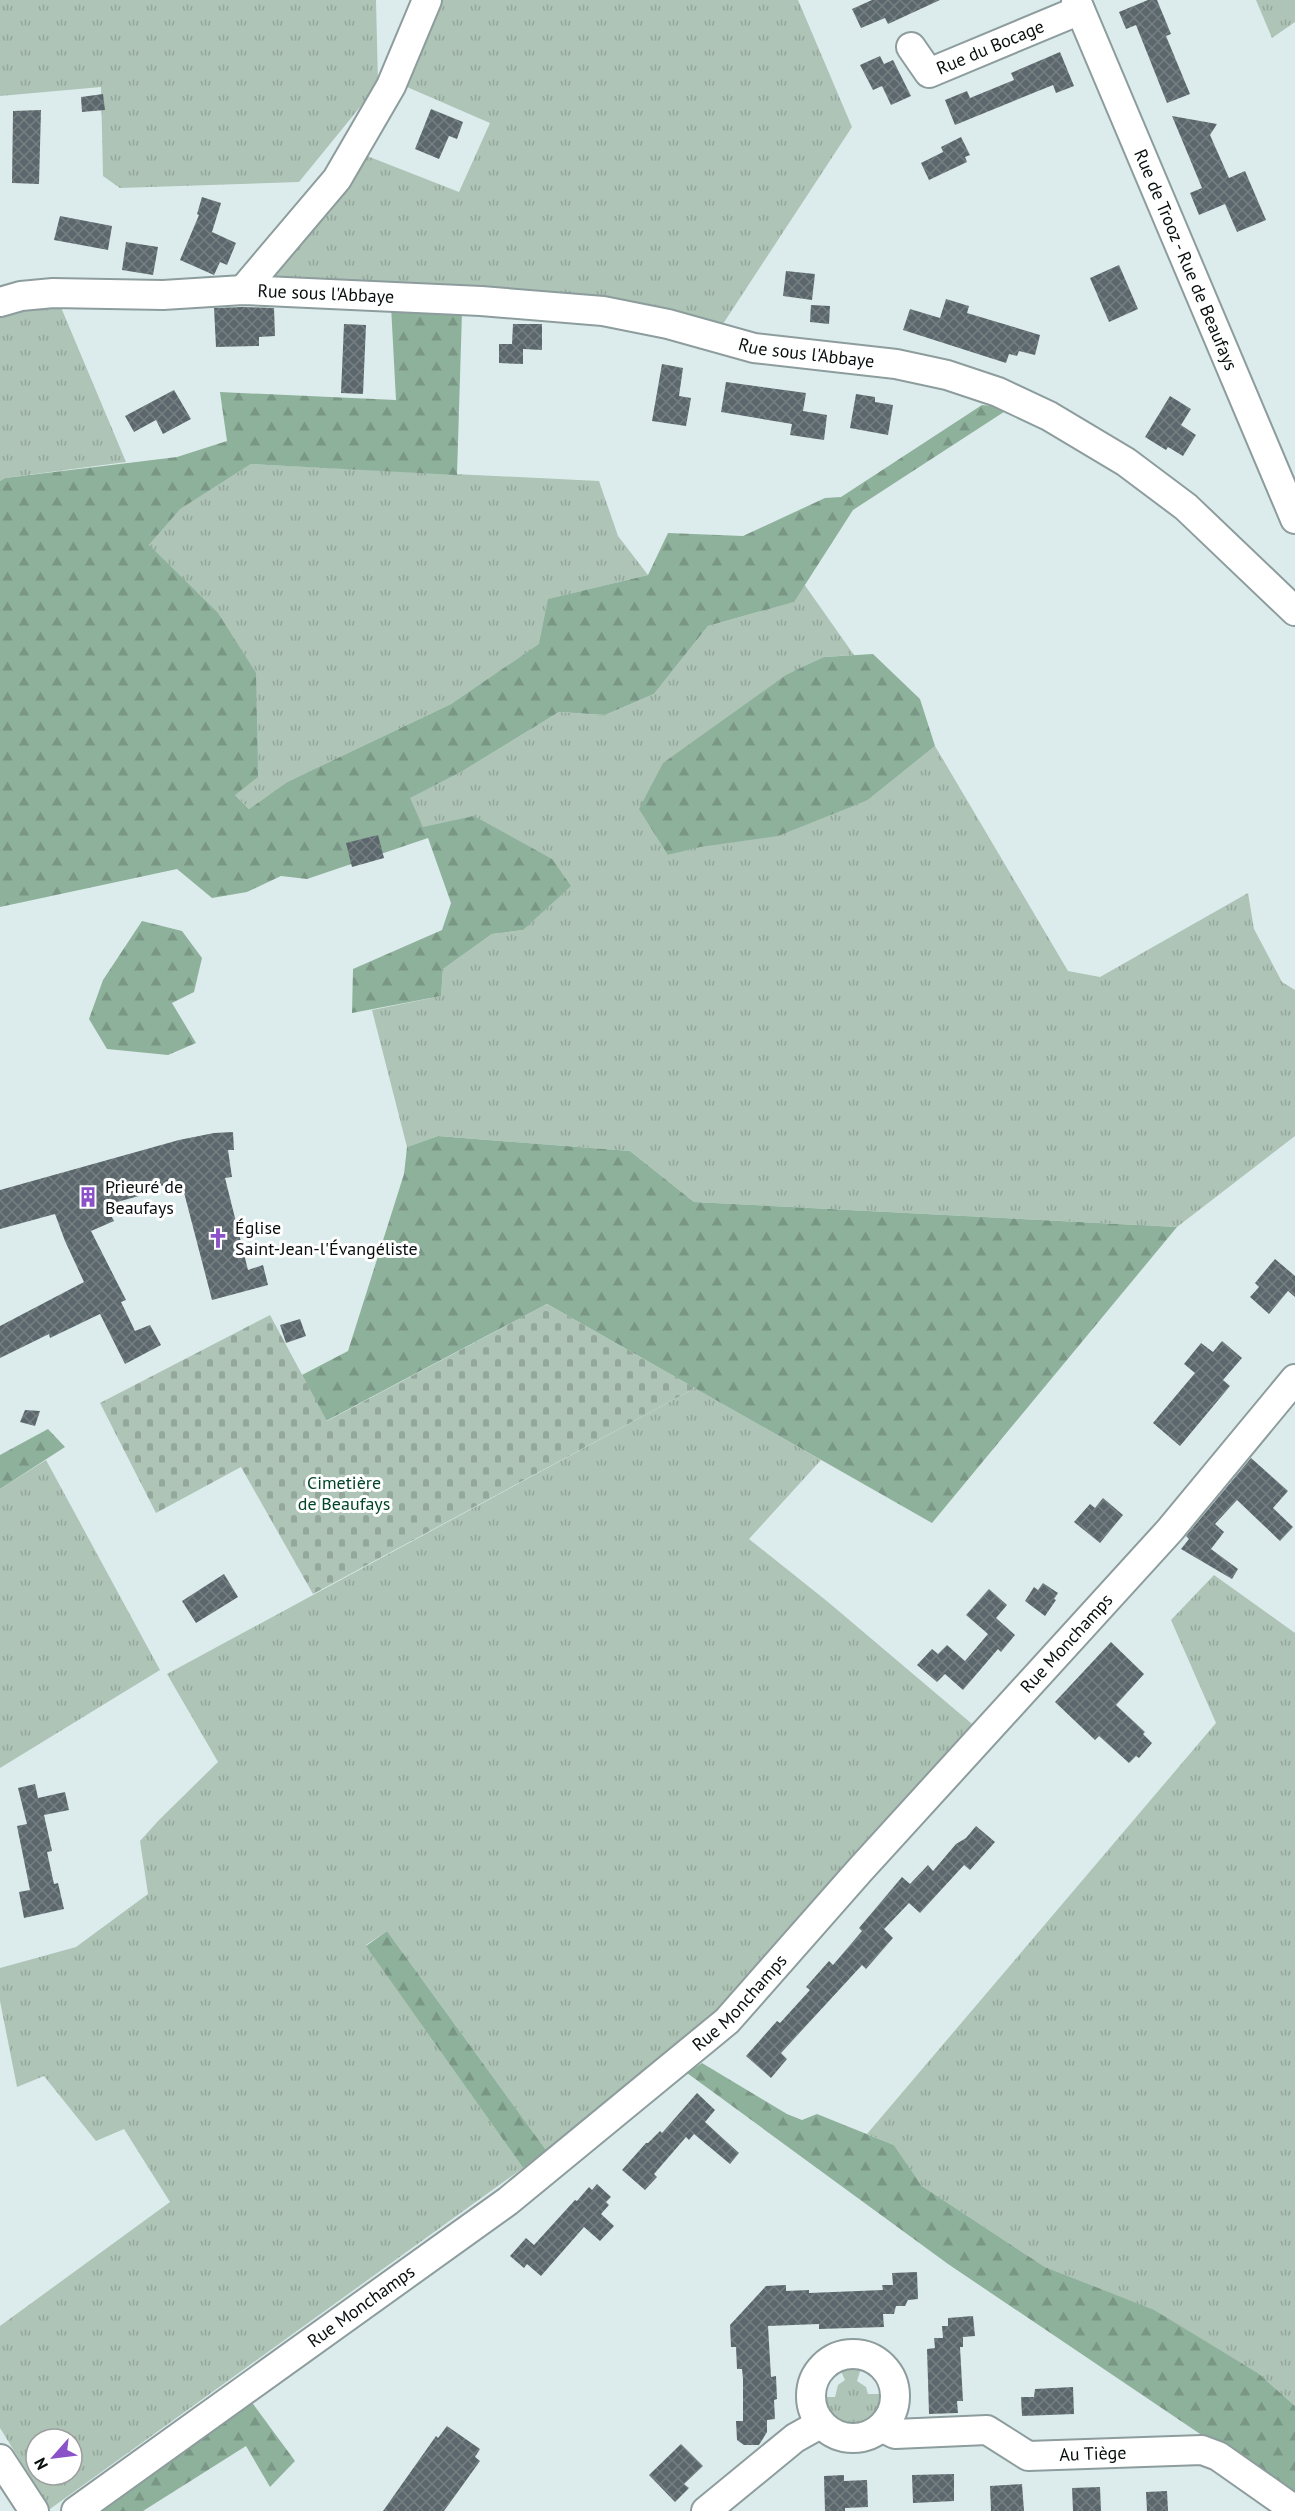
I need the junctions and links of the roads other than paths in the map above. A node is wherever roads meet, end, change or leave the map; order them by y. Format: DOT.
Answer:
graph roads {
  1 [pos="427,0"];
  2 [pos="1078,5"];
  3 [pos="911,47"];
  4 [pos="243,290"];
  5 [pos="0,302"];
  6 [pos="1295,519"];
  7 [pos="1295,611"];
  8 [pos="1295,1379"];
  9 [pos="820,2424"];
  10 [pos="883,2428"];
  11 [pos="0,2459"];
  12 [pos="1295,2510"];
  13 [pos="34,2511"];
  14 [pos="76,2511"];
  15 [pos="706,2511"];
  1 -- 4 [label="street, Rue sous l'Abbaye"];
  2 -- 3 [label="street, Rue du Bocage"];
  2 -- 6 [label="street, Rue de Trooz - Rue de Beaufays"];
  4 -- 5 [label="street, Rue sous l'Abbaye"];
  4 -- 7 [label="street, Rue sous l'Abbaye"];
  8 -- 14 [label="street, Rue Monchamps"];
  9 -- 10 [label="street"];
  9 -- 10 [label="street"];
  9 -- 15 [label="street"];
  10 -- 12 [label="street, Au Tiège"];
  11 -- 13 [label="street"];
}
